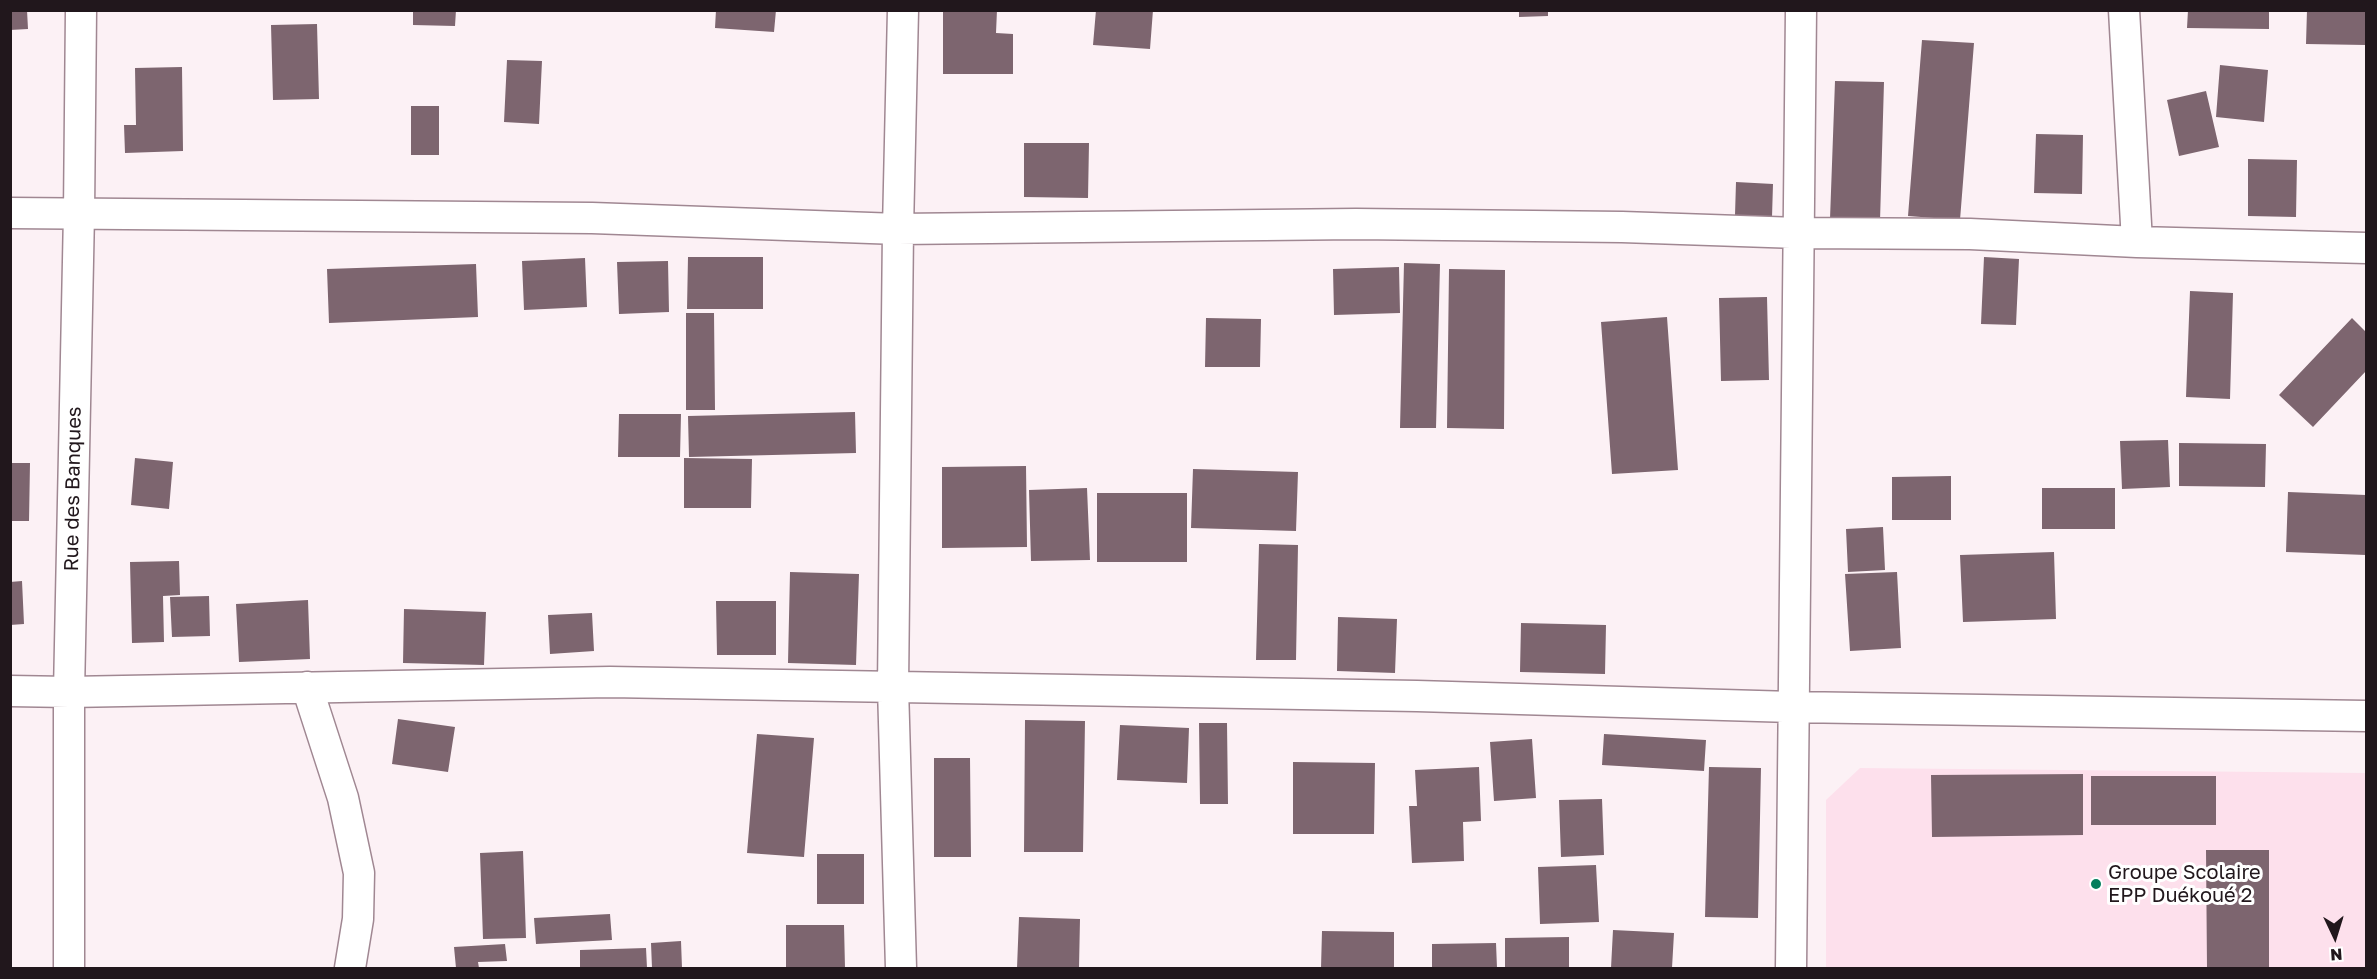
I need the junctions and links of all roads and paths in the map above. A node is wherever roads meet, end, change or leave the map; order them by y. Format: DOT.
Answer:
graph roads {
  1 [pos="81,10"];
  2 [pos="903,10"];
  3 [pos="1801,10"];
  4 [pos="2124,10"];
  5 [pos="10,213"];
  6 [pos="79,213"];
  7 [pos="898,229"];
  8 [pos="1798,233"];
  9 [pos="2137,242"];
  10 [pos="2367,248"];
  11 [pos="307,687"];
  12 [pos="893,687"];
  13 [pos="10,691"];
  14 [pos="69,692"];
  15 [pos="1792,707"];
  16 [pos="2367,716"];
  17 [pos="69,969"];
  18 [pos="350,969"];
  19 [pos="901,969"];
  20 [pos="1791,969"];
  1 -- 6 [label="street, Rue des Banques"];
  2 -- 7 [label="street"];
  3 -- 8 [label="street"];
  4 -- 9 [label="street"];
  5 -- 6 [label="street"];
  6 -- 7 [label="street"];
  6 -- 14 [label="street, Rue des Banques"];
  7 -- 8 [label="street"];
  7 -- 12 [label="street"];
  8 -- 9 [label="street"];
  8 -- 15 [label="street"];
  9 -- 10 [label="street"];
  11 -- 12 [label="street"];
  11 -- 14 [label="street"];
  11 -- 18 [label="street"];
  12 -- 15 [label="street"];
  12 -- 19 [label="street"];
  13 -- 14 [label="street"];
  14 -- 17 [label="street, Rue des Banques"];
  15 -- 16 [label="street"];
  15 -- 20 [label="street"];
}
